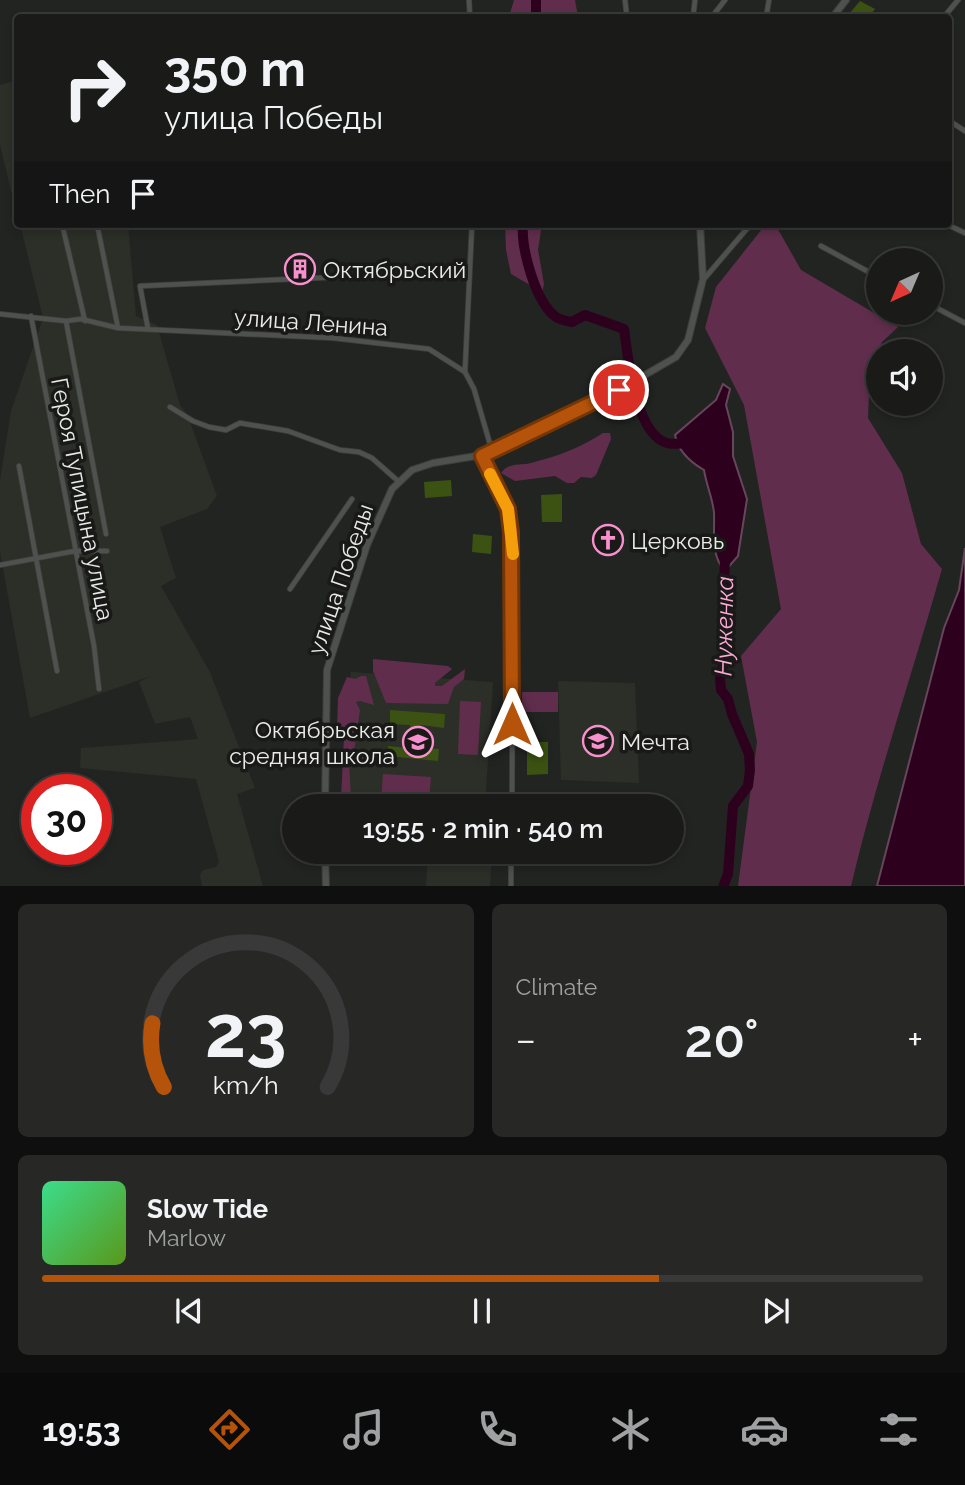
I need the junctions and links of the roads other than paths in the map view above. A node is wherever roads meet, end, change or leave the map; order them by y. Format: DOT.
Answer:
graph roads {
  1 [pos="725,0"];
  2 [pos="846,0"];
  3 [pos="958,0"];
  4 [pos="714,14"];
  5 [pos="835,14"];
  6 [pos="946,14"];
  7 [pos="63,228"];
  8 [pos="98,228"];
  9 [pos="472,228"];
  10 [pos="700,228"];
  11 [pos="748,228"];
  12 [pos="821,246"];
  13 [pos="866,271"];
  14 [pos="339,276"];
  15 [pos="704,279"];
  16 [pos="943,311"];
  17 [pos="0,314"];
  18 [pos="31,316"];
  19 [pos="66,321"];
  20 [pos="85,321"];
  21 [pos="965,323"];
  22 [pos="118,328"];
  23 [pos="148,329"];
  24 [pos="465,372"];
  25 [pos="170,407"];
  26 [pos="492,451"];
  27 [pos="482,456"];
  28 [pos="19,466"];
  29 [pos="398,481"];
  30 [pos="352,499"];
  31 [pos="106,534"];
  32 [pos="75,551"];
  33 [pos="107,551"];
  34 [pos="35,557"];
  35 [pos="0,565"];
  36 [pos="290,589"];
  37 [pos="57,671"];
  38 [pos="99,689"];
  39 [pos="325,794"];
  40 [pos="512,794"];
  41 [pos="326,864"];
  42 [pos="511,864"];
  43 [pos="326,886"];
  44 [pos="511,886"];
  1 -- 4 [label="street"];
  2 -- 5 [label="street"];
  3 -- 6 [label="street"];
  7 -- 20 [label="street"];
  8 -- 22 [label="street"];
  9 -- 24 [label="street"];
  10 -- 15 [label="street"];
  11 -- 15 [label="street"];
  12 -- 13 [label="street"];
  14 -- 23 [label="street, улица Ленина"];
  15 -- 26 [label="street"];
  16 -- 21 [label="street"];
  17 -- 18 [label="street, улица Ленина"];
  18 -- 19 [label="street, улица Ленина"];
  18 -- 32 [label="street, Героя Тупицына улица"];
  19 -- 20 [label="street, улица Ленина"];
  19 -- 31 [label="street, Героя Тупицына улица"];
  20 -- 22 [label="street, улица Ленина"];
  22 -- 23 [label="street, улица Ленина"];
  23 -- 24 [label="street, улица Ленина"];
  24 -- 26 [label="street"];
  25 -- 29 [label="street"];
  26 -- 27 [label="street"];
  27 -- 29 [label="street"];
  27 -- 40 [label="street"];
  28 -- 34 [label="street"];
  29 -- 39 [label="street, улица Победы"];
  30 -- 36 [label="street"];
  32 -- 33 [label="street"];
  32 -- 34 [label="street"];
  32 -- 38 [label="street, Героя Тупицына улица"];
  34 -- 35 [label="street"];
  34 -- 37 [label="street"];
  41 -- 43 [label="street"];
  42 -- 44 [label="street"];
}
